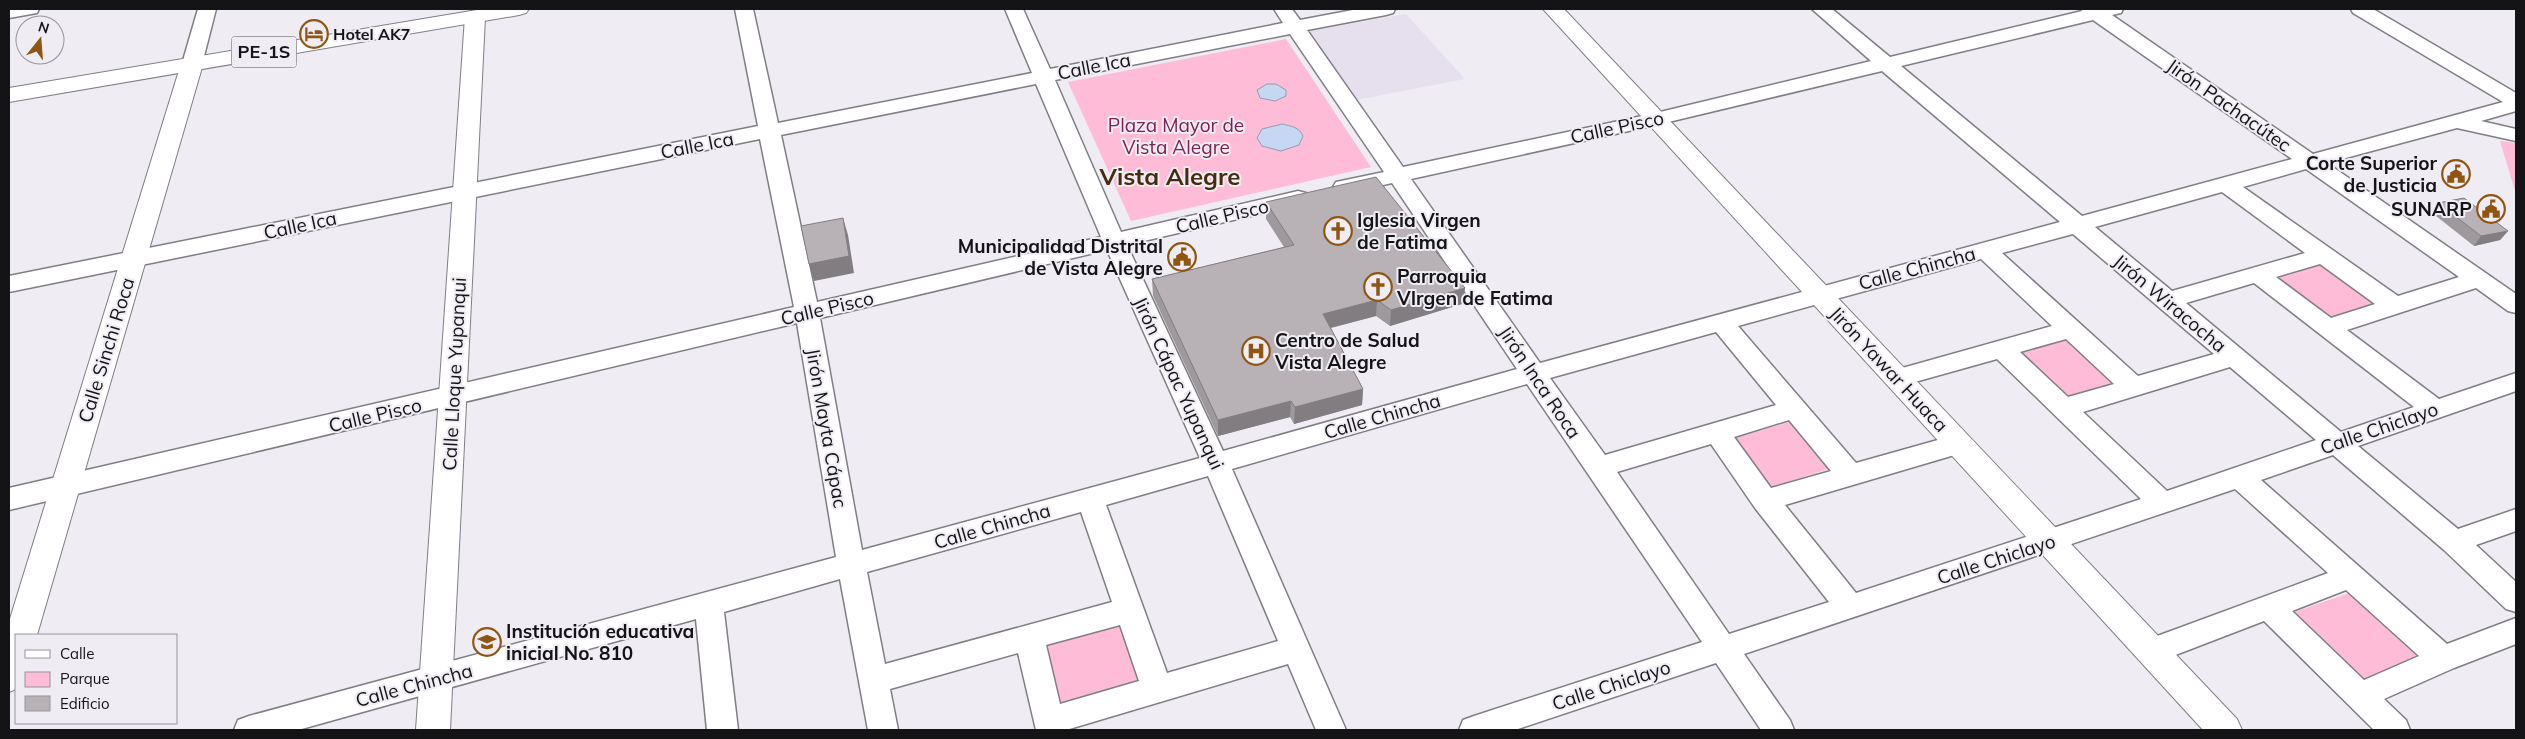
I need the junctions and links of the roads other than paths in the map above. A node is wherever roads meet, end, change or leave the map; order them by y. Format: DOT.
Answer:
graph roads {
  1 [pos="30,9"];
  2 [pos="207,9"];
  3 [pos="519,9"];
  4 [pos="744,9"];
  5 [pos="1014,9"];
  6 [pos="1386,9"];
  7 [pos="1553,9"];
  8 [pos="1821,9"];
  9 [pos="2360,9"];
  10 [pos="2100,10"];
  11 [pos="10,11"];
  12 [pos="475,13"];
  13 [pos="1290,18"];
  14 [pos="192,64"];
  15 [pos="1886,65"];
  16 [pos="1045,76"];
  17 [pos="9,96"];
  18 [pos="2516,101"];
  19 [pos="2516,105"];
  20 [pos="1656,119"];
  21 [pos="2456,122"];
  22 [pos="768,131"];
  23 [pos="2516,136"];
  24 [pos="2312,162"];
  25 [pos="1397,175"];
  26 [pos="2226,185"];
  27 [pos="464,191"];
  28 [pos="2077,225"];
  29 [pos="1114,240"];
  30 [pos="1985,250"];
  31 [pos="2324,255"];
  32 [pos="133,259"];
  33 [pos="2257,274"];
  34 [pos="2479,279"];
  35 [pos="9,284"];
  36 [pos="1819,295"];
  37 [pos="2166,301"];
  38 [pos="2516,305"];
  39 [pos="2395,306"];
  40 [pos="807,312"];
  41 [pos="1721,322"];
  42 [pos="2326,328"];
  43 [pos="2071,329"];
  44 [pos="2002,348"];
  45 [pos="2233,357"];
  46 [pos="1535,372"];
  47 [pos="1897,378"];
  48 [pos="2134,387"];
  49 [pos="2512,388"];
  50 [pos="454,396"];
  51 [pos="2064,408"];
  52 [pos="1794,409"];
  53 [pos="2434,409"];
  54 [pos="1717,433"];
  55 [pos="2334,443"];
  56 [pos="1959,444"];
  57 [pos="1216,464"];
  58 [pos="1597,468"];
  59 [pos="1850,475"];
  60 [pos="2239,476"];
  61 [pos="64,486"];
  62 [pos="9,499"];
  63 [pos="1090,499"];
  64 [pos="1765,500"];
  65 [pos="2162,502"];
  66 [pos="2516,520"];
  67 [pos="2051,541"];
  68 [pos="2454,542"];
  69 [pos="851,565"];
  70 [pos="2350,576"];
  71 [pos="2516,600"];
  72 [pos="709,604"];
  73 [pos="1850,607"];
  74 [pos="2270,607"];
  75 [pos="1128,610"];
  76 [pos="2516,631"];
  77 [pos="21,634"];
  78 [pos="1029,638"];
  79 [pos="1723,648"];
  80 [pos="1296,650"];
  81 [pos="2152,651"];
  82 [pos="15,655"];
  83 [pos="2443,659"];
  84 [pos="9,677"];
  85 [pos="436,678"];
  86 [pos="873,681"];
  87 [pos="1157,688"];
  88 [pos="2360,696"];
  89 [pos="1050,726"];
  90 [pos="718,729"];
  91 [pos="248,730"];
  92 [pos="433,730"];
  93 [pos="883,730"];
  94 [pos="1331,730"];
  95 [pos="1474,730"];
  96 [pos="1779,730"];
  97 [pos="2225,730"];
  98 [pos="2395,730"];
  1 -- 11 [label="street"];
  2 -- 14 [label="street"];
  3 -- 12 [label="main road, PE-1S"];
  4 -- 22 [label="street, Jirón Mayta Cápac"];
  5 -- 16 [label="street, Jirón Cápac Yupanqui"];
  6 -- 13 [label="street, Calle Ica"];
  7 -- 20 [label="main road, Jirón Yawar Huaca"];
  8 -- 15 [label="street, Jirón Wiracocha"];
  9 -- 18 [label="street"];
  10 -- 15 [label="street, Calle Pisco"];
  10 -- 24 [label="street, Jirón Pachacútec"];
  12 -- 14 [label="main road, PE-1S"];
  12 -- 27 [label="main road, Calle Lloque Yupanqui"];
  13 -- 16 [label="street, Calle Ica"];
  13 -- 25 [label="street, Jirón Inca Roca"];
  14 -- 17 [label="main road, PE-1S"];
  14 -- 32 [label="main road, Calle Sinchi Roca"];
  15 -- 20 [label="street, Calle Pisco"];
  15 -- 28 [label="street, Jirón Wiracocha"];
  16 -- 22 [label="street, Calle Ica"];
  16 -- 29 [label="street, Jirón Cápac Yupanqui"];
  19 -- 21 [label="street, Calle Chincha"];
  20 -- 25 [label="street, Calle Pisco"];
  20 -- 36 [label="main road, Jirón Yawar Huaca"];
  21 -- 23 [label="street"];
  21 -- 24 [label="street, Calle Chincha"];
  22 -- 27 [label="street, Calle Ica"];
  22 -- 40 [label="street, Jirón Mayta Cápac"];
  24 -- 26 [label="street, Calle Chincha"];
  24 -- 34 [label="street, Jirón Pachacútec"];
  25 -- 29 [label="street, Calle Pisco"];
  25 -- 46 [label="street, Jirón Inca Roca"];
  26 -- 28 [label="street, Calle Chincha"];
  26 -- 31 [label="street"];
  27 -- 32 [label="street, Calle Ica"];
  27 -- 50 [label="main road, Calle Lloque Yupanqui"];
  28 -- 30 [label="street, Calle Chincha"];
  28 -- 37 [label="street, Jirón Wiracocha"];
  29 -- 40 [label="street, Calle Pisco"];
  29 -- 57 [label="street, Jirón Cápac Yupanqui"];
  30 -- 36 [label="street, Calle Chincha"];
  30 -- 43 [label="street"];
  31 -- 33 [label="street"];
  31 -- 39 [label="street"];
  32 -- 35 [label="street, Calle Ica"];
  32 -- 61 [label="main road, Calle Sinchi Roca"];
  33 -- 37 [label="street"];
  33 -- 42 [label="street"];
  34 -- 38 [label="street, Jirón Pachacútec"];
  34 -- 39 [label="street"];
  36 -- 41 [label="street, Calle Chincha"];
  36 -- 47 [label="main road, Jirón Yawar Huaca"];
  37 -- 45 [label="street, Jirón Wiracocha"];
  39 -- 42 [label="street"];
  40 -- 50 [label="street, Calle Pisco"];
  40 -- 69 [label="street, Jirón Mayta Cápac"];
  41 -- 46 [label="street, Calle Chincha"];
  41 -- 52 [label="street"];
  42 -- 53 [label="street"];
  43 -- 44 [label="street"];
  43 -- 48 [label="street"];
  44 -- 47 [label="street"];
  44 -- 51 [label="street"];
  45 -- 48 [label="street"];
  45 -- 55 [label="street, Jirón Wiracocha"];
  46 -- 57 [label="street, Calle Chincha"];
  46 -- 58 [label="street, Jirón Inca Roca"];
  47 -- 56 [label="main road, Jirón Yawar Huaca"];
  48 -- 51 [label="street"];
  49 -- 53 [label="street, Calle Chiclayo"];
  50 -- 61 [label="street, Calle Pisco"];
  50 -- 85 [label="main road, Calle Lloque Yupanqui"];
  51 -- 65 [label="street"];
  52 -- 54 [label="street"];
  52 -- 59 [label="street"];
  53 -- 55 [label="street, Calle Chiclayo"];
  54 -- 58 [label="street"];
  54 -- 64 [label="street"];
  55 -- 60 [label="street, Calle Chiclayo"];
  55 -- 68 [label="street, Jirón Wiracocha"];
  56 -- 59 [label="street"];
  56 -- 67 [label="main road, Jirón Yawar Huaca"];
  57 -- 63 [label="street, Calle Chincha"];
  57 -- 80 [label="street, Jirón Cápac Yupanqui"];
  58 -- 79 [label="street, Jirón Inca Roca"];
  59 -- 64 [label="street"];
  60 -- 65 [label="street, Calle Chiclayo"];
  60 -- 70 [label="street"];
  61 -- 62 [label="street, Calle Pisco"];
  61 -- 77 [label="main road, Calle Sinchi Roca"];
  63 -- 69 [label="street, Calle Chincha"];
  63 -- 75 [label="street"];
  64 -- 73 [label="street"];
  65 -- 67 [label="street, Calle Chiclayo"];
  66 -- 68 [label="street"];
  67 -- 73 [label="street, Calle Chiclayo"];
  67 -- 81 [label="main road, Jirón Yawar Huaca"];
  68 -- 71 [label="street, Jirón Wiracocha"];
  69 -- 72 [label="street, Calle Chincha"];
  69 -- 86 [label="street, Jirón Mayta Cápac"];
  70 -- 74 [label="street"];
  70 -- 83 [label="street"];
  72 -- 85 [label="street, Calle Chincha"];
  72 -- 90 [label="street"];
  73 -- 79 [label="street, Calle Chiclayo"];
  74 -- 81 [label="street"];
  74 -- 88 [label="street"];
  75 -- 78 [label="street"];
  75 -- 87 [label="street"];
  76 -- 83 [label="street"];
  78 -- 86 [label="street"];
  78 -- 89 [label="street"];
  79 -- 95 [label="street, Calle Chiclayo"];
  79 -- 96 [label="street, Jirón Inca Roca"];
  80 -- 87 [label="street"];
  80 -- 94 [label="street, Jirón Cápac Yupanqui"];
  81 -- 97 [label="main road, Jirón Yawar Huaca"];
  82 -- 84 [label="main road"];
  83 -- 88 [label="street"];
  85 -- 91 [label="street, Calle Chincha"];
  85 -- 92 [label="main road, Calle Lloque Yupanqui"];
  86 -- 93 [label="street, Jirón Mayta Cápac"];
  87 -- 89 [label="street"];
  88 -- 98 [label="street"];
}
